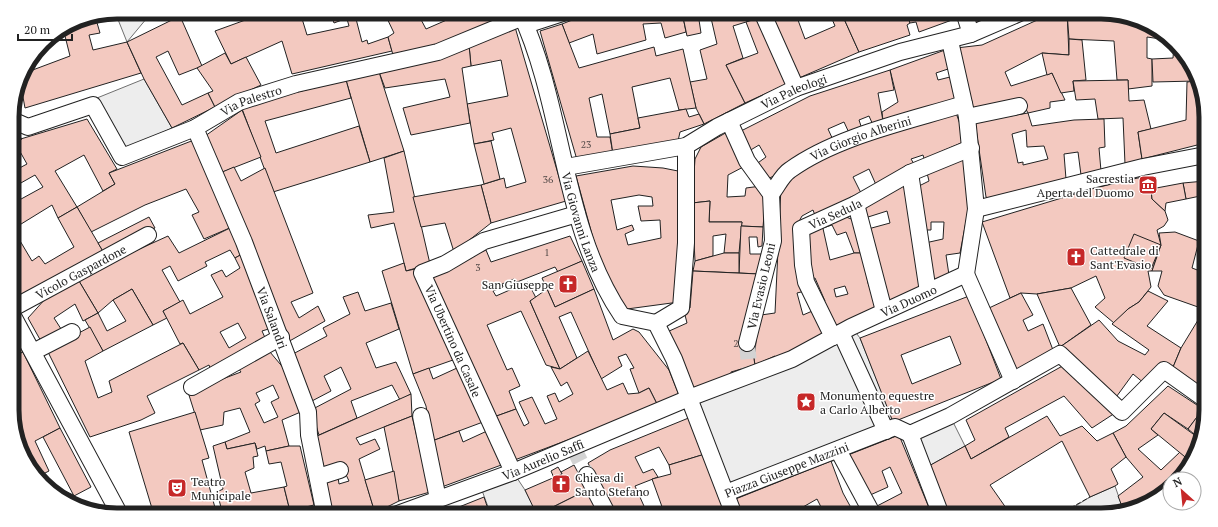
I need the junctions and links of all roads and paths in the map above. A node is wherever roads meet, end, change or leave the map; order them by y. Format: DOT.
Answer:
graph roads {
  1 [pos="520,19"];
  2 [pos="523,19"];
  3 [pos="765,19"];
  4 [pos="966,19"];
  5 [pos="1006,19"];
  6 [pos="971,34"];
  7 [pos="950,40"];
  8 [pos="796,88"];
  9 [pos="1019,106"];
  10 [pos="966,110"];
  11 [pos="728,121"];
  12 [pos="19,123"];
  13 [pos="195,128"];
  14 [pos="686,146"];
  15 [pos="971,148"];
  16 [pos="1199,156"];
  17 [pos="566,167"];
  18 [pos="910,173"];
  19 [pos="771,194"];
  20 [pos="856,204"];
  21 [pos="976,209"];
  22 [pos="577,214"];
  23 [pos="148,235"];
  24 [pos="966,274"];
  25 [pos="928,292"];
  26 [pos="19,305"];
  27 [pos="884,311"];
  28 [pos="656,323"];
  29 [pos="19,327"];
  30 [pos="72,332"];
  31 [pos="842,332"];
  32 [pos="281,338"];
  33 [pos="747,343"];
  34 [pos="33,352"];
  35 [pos="1013,381"];
  36 [pos="192,387"];
  37 [pos="1199,395"];
  38 [pos="689,398"];
  39 [pos="420,416"];
  40 [pos="886,431"];
  41 [pos="910,434"];
  42 [pos="838,450"];
  43 [pos="340,470"];
  44 [pos="513,472"];
  45 [pos="587,475"];
  46 [pos="318,477"];
  47 [pos="726,494"];
  48 [pos="438,499"];
  49 [pos="116,508"];
  50 [pos="324,508"];
  51 [pos="414,508"];
  52 [pos="604,508"];
  53 [pos="731,508"];
  54 [pos="869,508"];
  55 [pos="939,508"];
  1 -- 13 [label="street, Via Palestro"];
  2 -- 17 [label="street, Via Giovanni Lanza"];
  3 -- 8 [label="street"];
  4 -- 6 [label="street"];
  5 -- 6 [label="street, Via Paleologi"];
  6 -- 7 [label="street, Via Paleologi"];
  7 -- 8 [label="street, Via Paleologi"];
  7 -- 10 [label="street"];
  8 -- 11 [label="street, Via Paleologi"];
  9 -- 10 [label="street, Via Giorgio Alberini"];
  10 -- 15 [label="street"];
  10 -- 19 [label="street, Via Giorgio Alberini"];
  11 -- 14 [label="street, Via Paleologi"];
  11 -- 19 [label="street"];
  12 -- 13 [label="street, Via Palestro"];
  13 -- 32 [label="street, Via Salandri"];
  14 -- 17 [label="street, Via Paleologi"];
  14 -- 28 [label="street"];
  15 -- 18 [label="street, Via Sedula"];
  15 -- 21 [label="street"];
  16 -- 21 [label="street"];
  17 -- 22 [label="street, Via Giovanni Lanza"];
  18 -- 20 [label="street, Via Sedula"];
  18 -- 25 [label="street"];
  19 -- 33 [label="street, Via Evasio Leoni"];
  20 -- 27 [label="street"];
  20 -- 31 [label="street, Via Sedula"];
  21 -- 24 [label="street"];
  22 -- 28 [label="street, Via Giovanni Lanza"];
  22 -- 44 [label="street, Via Ubertino da Casale"];
  23 -- 26 [label="street, Vicolo Gaspardone"];
  24 -- 25 [label="street, Via Duomo"];
  24 -- 35 [label="street"];
  25 -- 27 [label="street, Via Duomo"];
  27 -- 31 [label="street, Via Duomo"];
  28 -- 38 [label="street"];
  29 -- 34 [label="street"];
  30 -- 34 [label="street"];
  31 -- 38 [label="street"];
  31 -- 40 [label="street"];
  32 -- 36 [label="street"];
  32 -- 46 [label="street, Via Salandri"];
  34 -- 49 [label="street"];
  35 -- 37 [label="street"];
  35 -- 41 [label="street"];
  38 -- 44 [label="street, Via Aurelio Saffi"];
  38 -- 47 [label="street, Piazza Giuseppe Mazzini"];
  39 -- 48 [label="street"];
  40 -- 41 [label="street"];
  40 -- 42 [label="street, Piazza Giuseppe Mazzini"];
  41 -- 55 [label="street"];
  42 -- 47 [label="street, Piazza Giuseppe Mazzini"];
  42 -- 54 [label="street"];
  43 -- 46 [label="street"];
  44 -- 48 [label="street, Via Aurelio Saffi"];
  45 -- 52 [label="street"];
  46 -- 50 [label="street, Via Salandri"];
  47 -- 53 [label="street"];
  48 -- 51 [label="street, Via Aurelio Saffi"];
}
